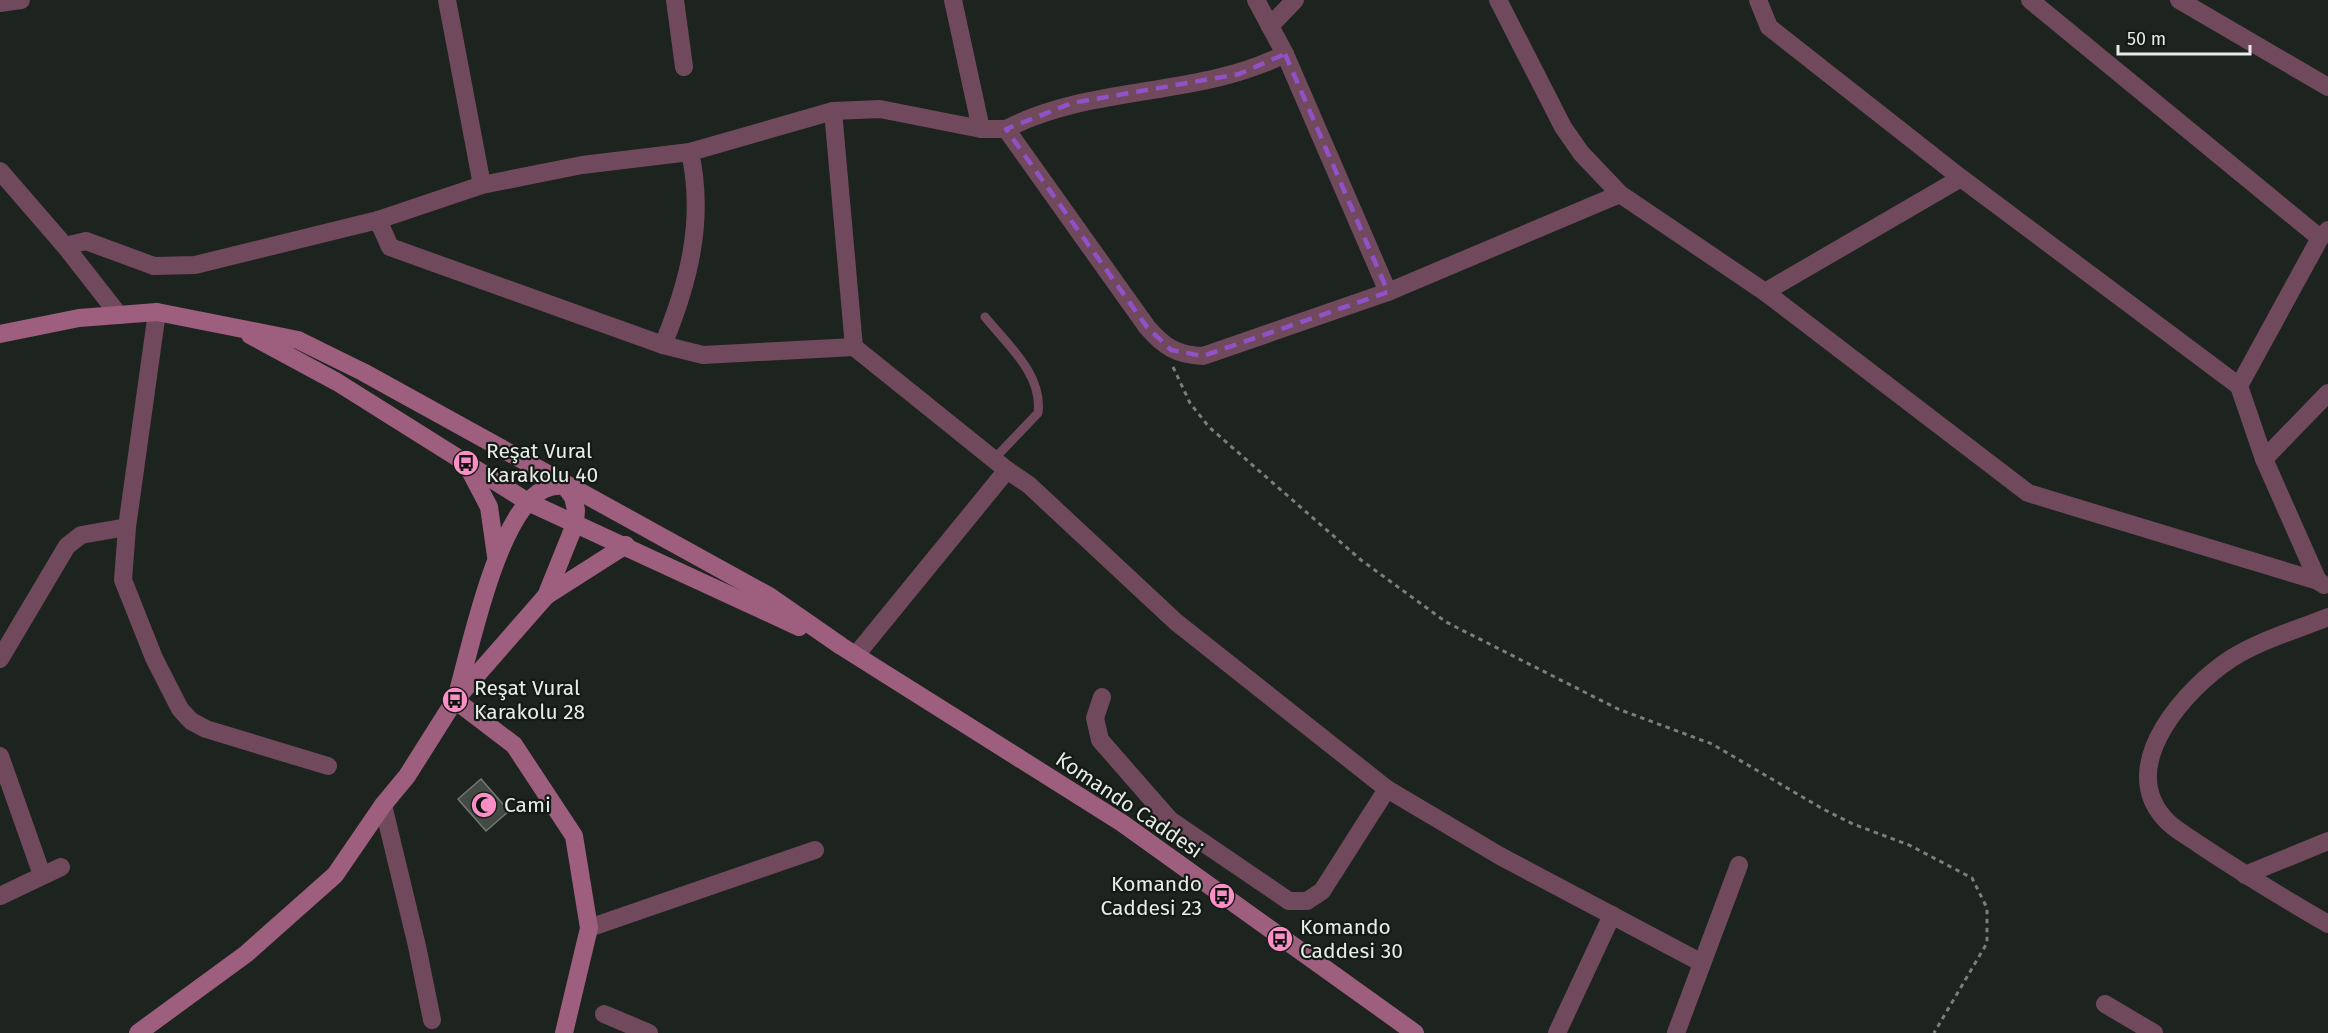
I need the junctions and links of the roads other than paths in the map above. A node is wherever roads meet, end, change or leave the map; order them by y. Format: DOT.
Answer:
graph roads {
  1 [pos="21,0"];
  2 [pos="447,0"];
  3 [pos="675,0"];
  4 [pos="953,0"];
  5 [pos="1256,0"];
  6 [pos="1295,0"];
  7 [pos="1498,0"];
  8 [pos="1758,0"];
  9 [pos="2030,0"];
  10 [pos="2179,0"];
  11 [pos="0,3"];
  12 [pos="1270,26"];
  13 [pos="1285,54"];
  14 [pos="684,67"];
  15 [pos="2328,87"];
  16 [pos="833,111"];
  17 [pos="981,129"];
  18 [pos="1006,129"];
  19 [pos="690,152"];
  20 [pos="0,171"];
  21 [pos="1961,178"];
  22 [pos="482,185"];
  23 [pos="1620,194"];
  24 [pos="378,220"];
  25 [pos="2324,234"];
  26 [pos="65,246"];
  27 [pos="1388,292"];
  28 [pos="1765,292"];
  29 [pos="158,312"];
  30 [pos="119,315"];
  31 [pos="985,317"];
  32 [pos="230,324"];
  33 [pos="0,334"];
  34 [pos="663,345"];
  35 [pos="854,347"];
  36 [pos="2239,386"];
  37 [pos="2328,393"];
  38 [pos="2264,459"];
  39 [pos="466,464"];
  40 [pos="1000,464"];
  41 [pos="564,485"];
  42 [pos="528,502"];
  43 [pos="575,524"];
  44 [pos="127,527"];
  45 [pos="626,545"];
  46 [pos="496,555"];
  47 [pos="2323,585"];
  48 [pos="546,596"];
  49 [pos="2328,617"];
  50 [pos="849,650"];
  51 [pos="0,659"];
  52 [pos="1102,696"];
  53 [pos="455,700"];
  54 [pos="0,756"];
  55 [pos="327,766"];
  56 [pos="1387,789"];
  57 [pos="383,805"];
  58 [pos="2328,841"];
  59 [pos="815,850"];
  60 [pos="1739,866"];
  61 [pos="61,867"];
  62 [pos="42,875"];
  63 [pos="2245,875"];
  64 [pos="0,896"];
  65 [pos="1612,915"];
  66 [pos="2328,924"];
  67 [pos="589,928"];
  68 [pos="1702,963"];
  69 [pos="2105,1004"];
  70 [pos="604,1014"];
  71 [pos="432,1020"];
  72 [pos="148,1030"];
  73 [pos="564,1033"];
  74 [pos="650,1033"];
  75 [pos="1415,1033"];
  76 [pos="1557,1033"];
  77 [pos="1676,1033"];
  78 [pos="2154,1033"];
  1 -- 11 [label="street"];
  2 -- 22 [label="street"];
  3 -- 14 [label="street"];
  4 -- 17 [label="street"];
  5 -- 12 [label="street"];
  6 -- 12 [label="street"];
  7 -- 23 [label="street"];
  8 -- 21 [label="street"];
  9 -- 25 [label="street"];
  10 -- 15 [label="street"];
  12 -- 13 [label="street"];
  13 -- 18 [label="street"];
  13 -- 27 [label="street"];
  16 -- 17 [label="street"];
  16 -- 19 [label="street"];
  16 -- 35 [label="street"];
  17 -- 18 [label="street"];
  18 -- 27 [label="street"];
  19 -- 22 [label="street"];
  19 -- 34 [label="street"];
  20 -- 26 [label="street"];
  21 -- 28 [label="street"];
  21 -- 36 [label="street"];
  22 -- 24 [label="street"];
  23 -- 27 [label="street"];
  23 -- 28 [label="street"];
  24 -- 26 [label="street"];
  24 -- 34 [label="street"];
  25 -- 36 [label="street"];
  26 -- 30 [label="street"];
  28 -- 47 [label="street"];
  29 -- 30 [label="street"];
  29 -- 32 [label="street"];
  29 -- 44 [label="street"];
  30 -- 33 [label="street"];
  31 -- 40 [label="lane"];
  32 -- 39 [label="street"];
  32 -- 41 [label="street"];
  34 -- 35 [label="street"];
  35 -- 40 [label="street"];
  36 -- 38 [label="street"];
  37 -- 38 [label="street"];
  38 -- 47 [label="street"];
  39 -- 42 [label="street"];
  39 -- 46 [label="street"];
  40 -- 50 [label="street"];
  40 -- 56 [label="street"];
  41 -- 42 [label="street"];
  41 -- 43 [label="street"];
  41 -- 50 [label="street"];
  42 -- 43 [label="street"];
  42 -- 46 [label="street"];
  43 -- 45 [label="street"];
  43 -- 48 [label="street"];
  44 -- 51 [label="street"];
  44 -- 55 [label="street"];
  45 -- 48 [label="street"];
  45 -- 50 [label="street"];
  46 -- 53 [label="street"];
  48 -- 53 [label="street"];
  49 -- 63 [label="street"];
  50 -- 75 [label="street, Komando Caddesi"];
  52 -- 56 [label="street"];
  53 -- 57 [label="street"];
  53 -- 67 [label="street"];
  54 -- 62 [label="street"];
  56 -- 65 [label="street"];
  57 -- 71 [label="street"];
  57 -- 72 [label="street"];
  58 -- 63 [label="street"];
  59 -- 67 [label="street"];
  60 -- 68 [label="street"];
  61 -- 62 [label="street"];
  62 -- 64 [label="street"];
  63 -- 66 [label="street"];
  65 -- 68 [label="street"];
  65 -- 76 [label="street"];
  67 -- 73 [label="street"];
  68 -- 77 [label="street"];
  69 -- 78 [label="street"];
  70 -- 74 [label="street"];
}
